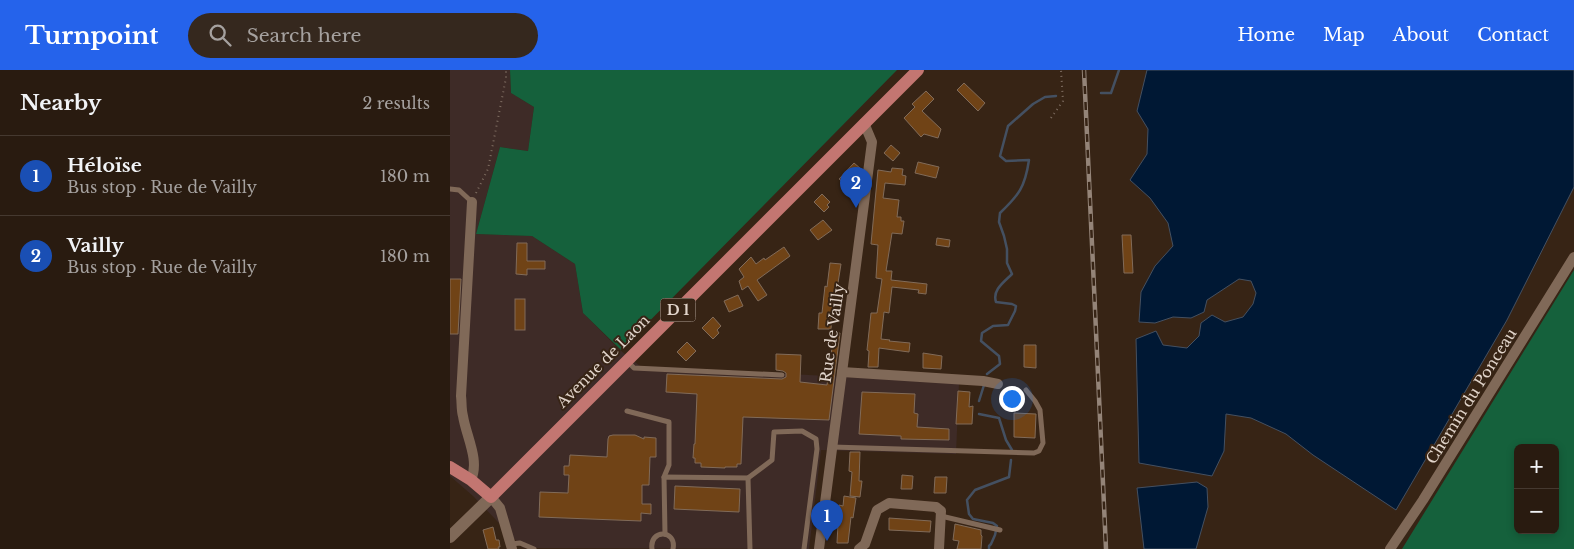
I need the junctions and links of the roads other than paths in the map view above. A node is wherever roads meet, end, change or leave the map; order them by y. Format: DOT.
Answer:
graph roads {
  1 [pos="918,70"];
  2 [pos="864,123"];
  3 [pos="450,189"];
  4 [pos="472,202"];
  5 [pos="1574,257"];
  6 [pos="627,361"];
  7 [pos="842,372"];
  8 [pos="782,375"];
  9 [pos="998,384"];
  10 [pos="1026,390"];
  11 [pos="627,411"];
  12 [pos="832,447"];
  13 [pos="450,467"];
  14 [pos="664,477"];
  15 [pos="748,478"];
  16 [pos="471,480"];
  17 [pos="491,497"];
  18 [pos="940,516"];
  19 [pos="1000,530"];
  20 [pos="665,534"];
  21 [pos="450,537"];
  22 [pos="512,546"];
  23 [pos="534,549"];
  24 [pos="652,549"];
  25 [pos="673,549"];
  26 [pos="750,549"];
  27 [pos="804,549"];
  28 [pos="819,549"];
  29 [pos="859,549"];
  30 [pos="940,549"];
  31 [pos="1390,549"];
  1 -- 2 [label="main road, D 1"];
  2 -- 6 [label="main road, Avenue de Laon / D 1"];
  2 -- 7 [label="street, Rue de Vailly"];
  3 -- 4 [label="lane"];
  4 -- 16 [label="street"];
  5 -- 31 [label="street, Chemin du Ponceau"];
  6 -- 8 [label="lane"];
  6 -- 17 [label="main road, Avenue de Laon / D 1"];
  7 -- 9 [label="street"];
  7 -- 12 [label="street, Rue de Vailly"];
  10 -- 12 [label="lane"];
  11 -- 14 [label="lane"];
  12 -- 28 [label="street, Rue de Vailly"];
  13 -- 16 [label="main road"];
  14 -- 15 [label="lane"];
  14 -- 20 [label="lane"];
  15 -- 26 [label="lane"];
  15 -- 27 [label="lane"];
  16 -- 17 [label="main road"];
  17 -- 21 [label="main road, Avenue de Laon"];
  17 -- 22 [label="street"];
  18 -- 19 [label="lane"];
  18 -- 29 [label="street"];
  18 -- 30 [label="street"];
  20 -- 24 [label="lane"];
  20 -- 25 [label="lane"];
  22 -- 23 [label="lane"];
}
